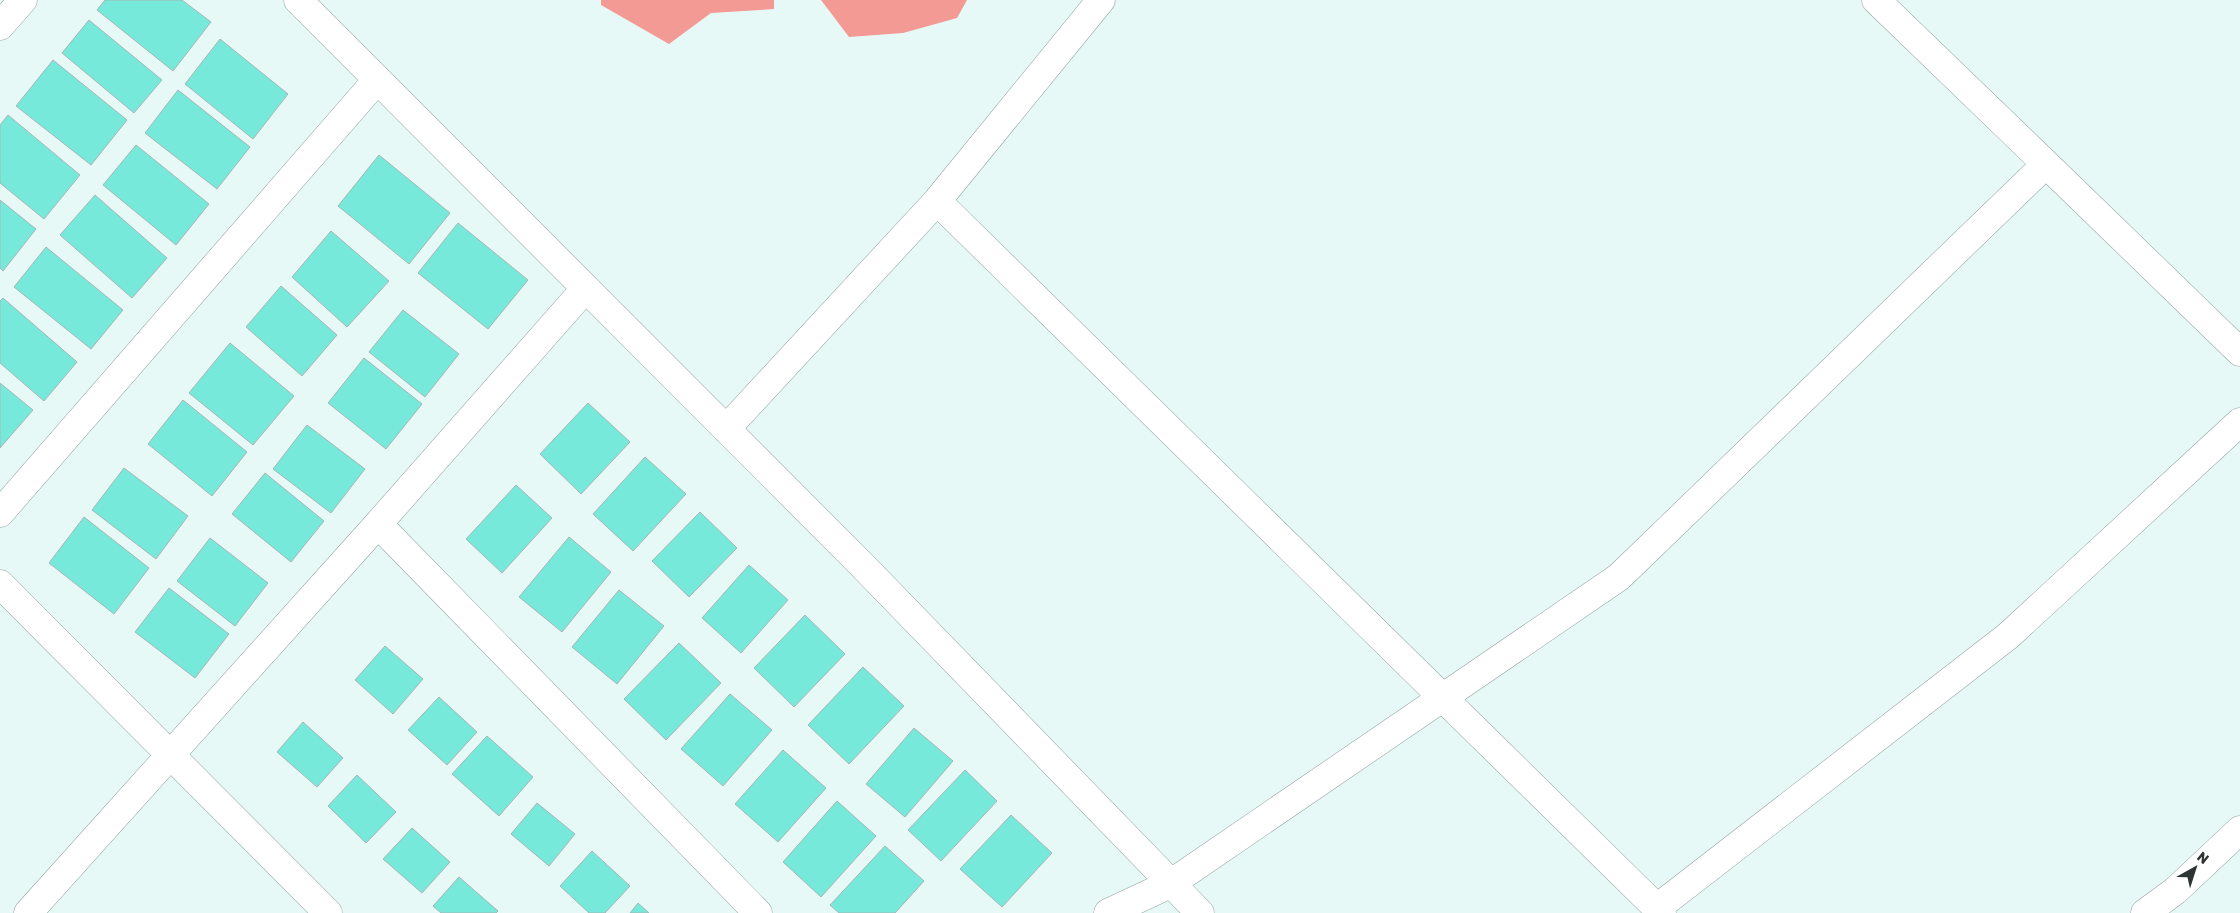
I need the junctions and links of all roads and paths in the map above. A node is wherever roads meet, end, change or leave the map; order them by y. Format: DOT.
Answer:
graph roads {
  1 [pos="23,0"];
  2 [pos="298,0"];
  3 [pos="1101,0"];
  4 [pos="1876,0"];
  5 [pos="0,26"];
  6 [pos="377,80"];
  7 [pos="2046,164"];
  8 [pos="937,201"];
  9 [pos="585,289"];
  10 [pos="2240,352"];
  11 [pos="2240,422"];
  12 [pos="726,429"];
  13 [pos="0,513"];
  14 [pos="378,524"];
  15 [pos="0,584"];
  16 [pos="1444,698"];
  17 [pos="171,754"];
  18 [pos="2240,830"];
  19 [pos="1170,884"];
  20 [pos="1660,911"];
  21 [pos="28,913"];
  22 [pos="328,913"];
  23 [pos="758,913"];
  24 [pos="1108,913"];
  25 [pos="1200,913"];
  26 [pos="2145,913"];
  1 -- 5 [label="street"];
  2 -- 6 [label="street"];
  3 -- 8 [label="street"];
  4 -- 7 [label="street"];
  6 -- 9 [label="street"];
  6 -- 13 [label="street"];
  7 -- 10 [label="street"];
  7 -- 16 [label="street"];
  8 -- 12 [label="street"];
  8 -- 16 [label="street"];
  9 -- 12 [label="street"];
  9 -- 14 [label="street"];
  11 -- 20 [label="street"];
  12 -- 19 [label="street"];
  14 -- 17 [label="street"];
  14 -- 23 [label="street"];
  15 -- 17 [label="street"];
  16 -- 19 [label="street"];
  16 -- 20 [label="street"];
  17 -- 21 [label="street"];
  17 -- 22 [label="street"];
  18 -- 26 [label="street"];
  19 -- 24 [label="street"];
  19 -- 25 [label="street"];
}
